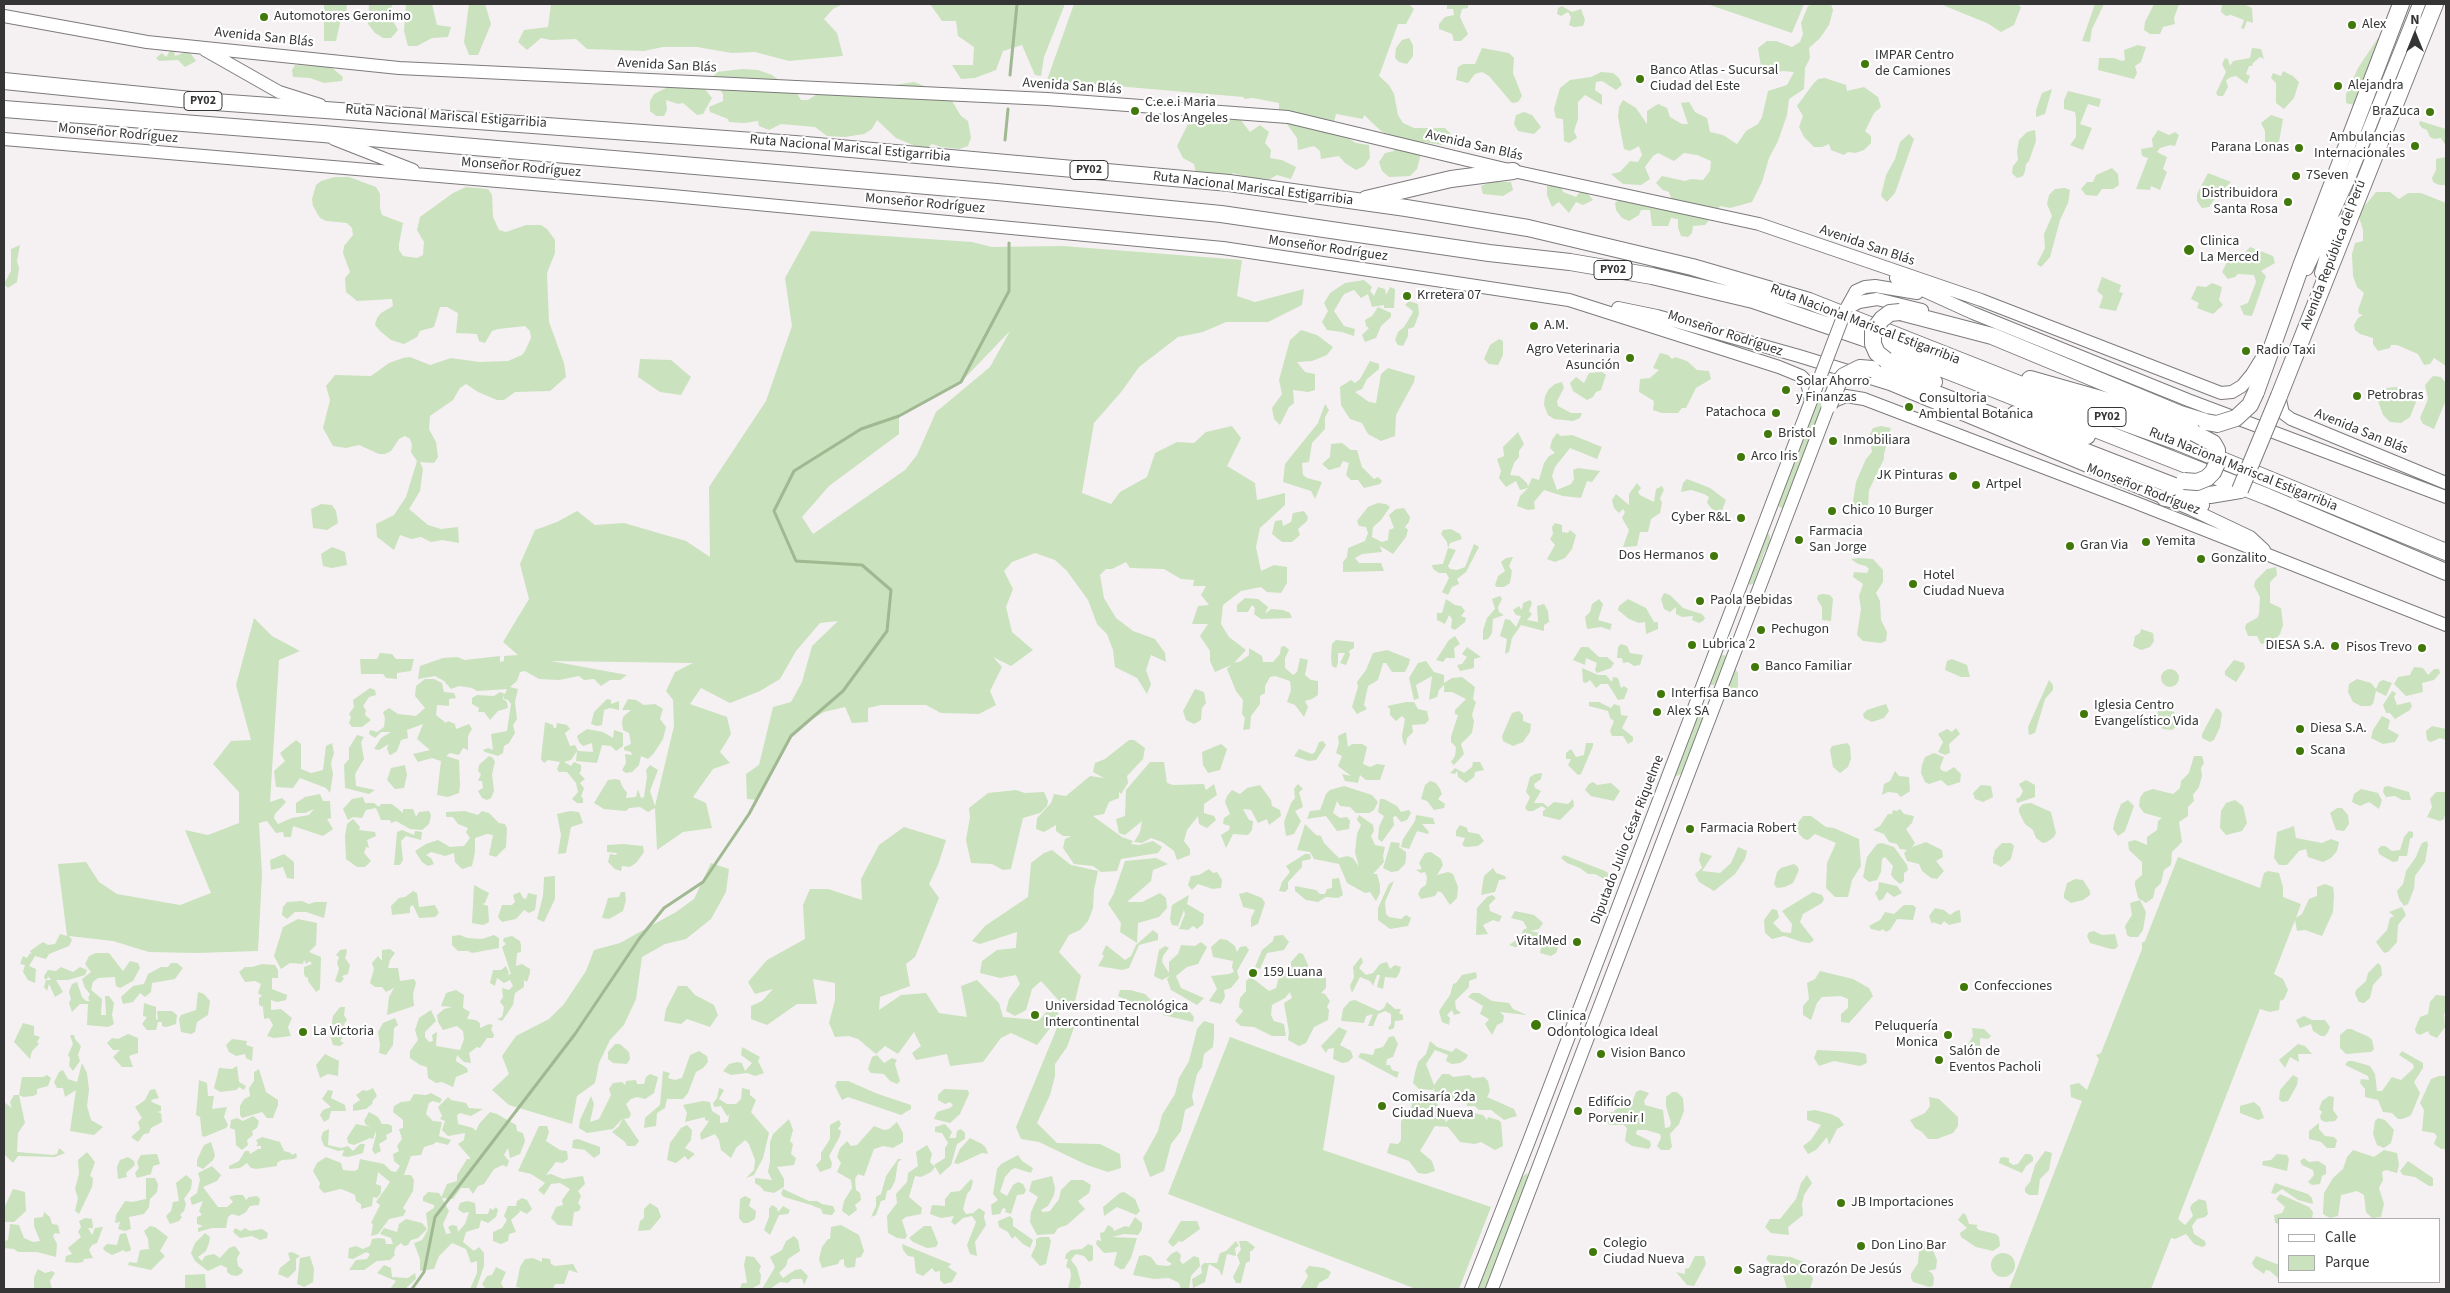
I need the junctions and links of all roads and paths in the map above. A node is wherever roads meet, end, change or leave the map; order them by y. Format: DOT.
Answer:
graph roads {
  1 [pos="2402,4"];
  2 [pos="2419,4"];
  3 [pos="2435,4"];
  4 [pos="4,16"];
  5 [pos="198,46"];
  6 [pos="4,81"];
  7 [pos="4,109"];
  8 [pos="334,109"];
  9 [pos="323,134"];
  10 [pos="4,140"];
  11 [pos="1513,171"];
  12 [pos="426,176"];
  13 [pos="2348,181"];
  14 [pos="1356,201"];
  15 [pos="1862,261"];
  16 [pos="1929,295"];
  17 [pos="1568,300"];
  18 [pos="1846,309"];
  19 [pos="2278,331"];
  20 [pos="1992,336"];
  21 [pos="2301,340"];
  22 [pos="1977,367"];
  23 [pos="2279,396"];
  24 [pos="1811,401"];
  25 [pos="1829,405"];
  26 [pos="2200,428"];
  27 [pos="2133,445"];
  28 [pos="2108,461"];
  29 [pos="2446,483"];
  30 [pos="2240,490"];
  31 [pos="2446,497"];
  32 [pos="2165,498"];
  33 [pos="2446,552"];
  34 [pos="2270,555"];
  35 [pos="2446,572"];
  36 [pos="2446,625"];
  37 [pos="1471,1289"];
  38 [pos="1492,1289"];
  1 -- 19 [label="highway, Avenida República del Perú"];
  2 -- 13 [label="street"];
  3 -- 21 [label="highway, Avenida República del Perú"];
  4 -- 5 [label="street, Avenida San Blás"];
  5 -- 8 [label="street"];
  5 -- 11 [label="street, Avenida San Blás"];
  6 -- 8 [label="highway, Ruta Nacional Mariscal Estigarribia / PY02"];
  7 -- 9 [label="highway, Ruta Nacional Mariscal Estigarribia / PY02"];
  8 -- 14 [label="highway, Ruta Nacional Mariscal Estigarribia / PY02"];
  9 -- 12 [label="street"];
  9 -- 27 [label="highway, Ruta Nacional Mariscal Estigarribia / PY02"];
  10 -- 12 [label="street, Monseñor Rodríguez"];
  11 -- 14 [label="highway"];
  11 -- 15 [label="street, Avenida San Blás"];
  12 -- 17 [label="street, Monseñor Rodríguez"];
  13 -- 19 [label="street, Avenida San Blás"];
  13 -- 21 [label="street"];
  14 -- 22 [label="highway, Ruta Nacional Mariscal Estigarribia / PY02"];
  15 -- 16 [label="street"];
  15 -- 19 [label="street, Avenida San Blás"];
  16 -- 18 [label="street, Diputado Julio César Riquelme"];
  16 -- 31 [label="street"];
  17 -- 24 [label="street, Monseñor Rodríguez"];
  17 -- 32 [label="street"];
  18 -- 20 [label="street"];
  18 -- 24 [label="street, Diputado Julio César Riquelme, bridge"];
  19 -- 26 [label="highway, Avenida República del Perú, bridge"];
  20 -- 26 [label="highway"];
  20 -- 27 [label="highway, bridge"];
  21 -- 23 [label="highway, Avenida República del Perú"];
  22 -- 26 [label="highway"];
  22 -- 33 [label="highway, Ruta Nacional Mariscal Estigarribia / PY02"];
  23 -- 29 [label="street, Avenida San Blás"];
  23 -- 30 [label="highway, Avenida República del Perú, bridge"];
  24 -- 37 [label="street, Diputado Julio César Riquelme"];
  25 -- 28 [label="highway, bridge"];
  25 -- 34 [label="street, Monseñor Rodríguez"];
  25 -- 38 [label="street"];
  26 -- 28 [label="highway, bridge"];
  27 -- 35 [label="highway, Ruta Nacional Mariscal Estigarribia / PY02"];
  28 -- 30 [label="highway"];
  30 -- 32 [label="highway"];
  32 -- 34 [label="street"];
  34 -- 36 [label="street, Monseñor Rodríguez"];
}
